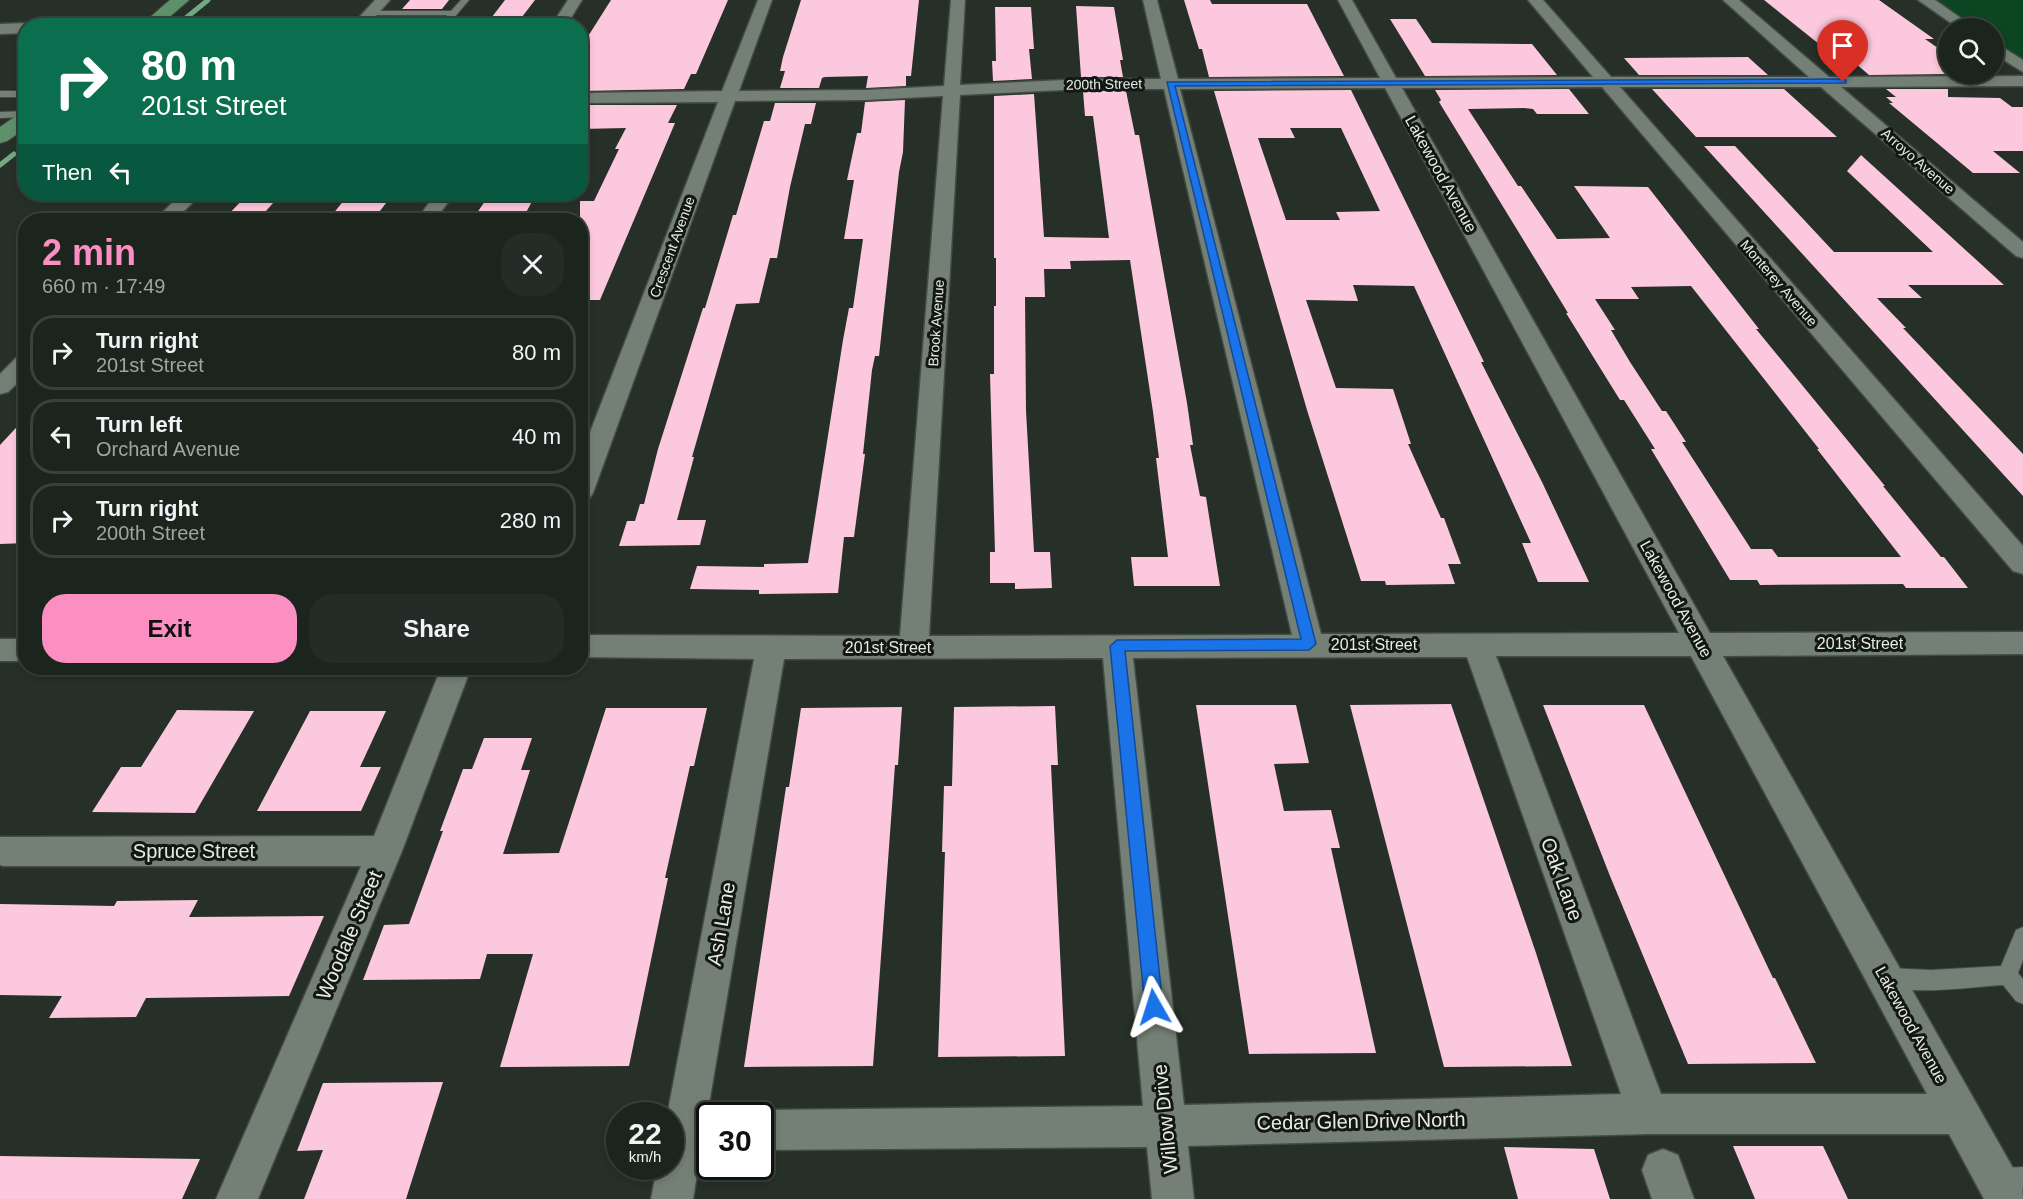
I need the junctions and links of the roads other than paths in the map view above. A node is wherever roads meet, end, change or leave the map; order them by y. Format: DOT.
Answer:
graph roads {
  1 [pos="181,0"];
  2 [pos="383,0"];
  3 [pos="465,0"];
  4 [pos="575,0"];
  5 [pos="765,0"];
  6 [pos="958,0"];
  7 [pos="1150,0"];
  8 [pos="1345,0"];
  9 [pos="1535,0"];
  10 [pos="1730,0"];
  11 [pos="1925,0"];
  12 [pos="370,13"];
  13 [pos="454,13"];
  14 [pos="158,18"];
  15 [pos="365,18"];
  16 [pos="449,18"];
  17 [pos="563,18"];
  18 [pos="1952,18"];
  19 [pos="18,28"];
  20 [pos="0,29"];
  21 [pos="2004,54"];
  22 [pos="2023,67"];
  23 [pos="2023,81"];
  24 [pos="1826,82"];
  25 [pos="1170,83"];
  26 [pos="1391,83"];
  27 [pos="1606,84"];
  28 [pos="952,90"];
  29 [pos="0,94"];
  30 [pos="18,94"];
  31 [pos="588,98"];
  32 [pos="727,98"];
  33 [pos="0,115"];
  34 [pos="18,116"];
  35 [pos="18,122"];
  36 [pos="0,137"];
  37 [pos="184,201"];
  38 [pos="172,213"];
  39 [pos="2023,252"];
  40 [pos="18,369"];
  41 [pos="0,387"];
  42 [pos="588,472"];
  43 [pos="2023,564"];
  44 [pos="1700,643"];
  45 [pos="2023,643"];
  46 [pos="1309,644"];
  47 [pos="1477,644"];
  48 [pos="588,646"];
  49 [pos="1117,646"];
  50 [pos="914,647"];
  51 [pos="771,648"];
  52 [pos="0,650"];
  53 [pos="18,650"];
  54 [pos="453,675"];
  55 [pos="3,851"];
  56 [pos="385,852"];
  57 [pos="2023,936"];
  58 [pos="2007,975"];
  59 [pos="1885,977"];
  60 [pos="2023,994"];
  61 [pos="701,1102"];
  62 [pos="1648,1114"];
  63 [pos="1960,1114"];
  64 [pos="1166,1126"];
  65 [pos="774,1130"];
  66 [pos="696,1133"];
  67 [pos="2009,1185"];
  68 [pos="237,1199"];
  69 [pos="672,1199"];
  70 [pos="1173,1199"];
  1 -- 14 [label="main road"];
  2 -- 12 [label="street"];
  3 -- 13 [label="lane"];
  4 -- 17 [label="street"];
  5 -- 32 [label="street, Crescent Avenue"];
  6 -- 28 [label="street, Brook Avenue"];
  7 -- 25 [label="street"];
  8 -- 26 [label="street, Lakewood Avenue"];
  9 -- 27 [label="street, Monterey Avenue"];
  10 -- 24 [label="street, Arroyo Avenue"];
  11 -- 18 [label="street"];
  12 -- 13 [label="lane"];
  12 -- 15 [label="street"];
  13 -- 16 [label="lane"];
  19 -- 20 [label="street"];
  21 -- 22 [label="street"];
  23 -- 24 [label="street, 200th Street"];
  24 -- 27 [label="street, 200th Street"];
  24 -- 39 [label="street, Arroyo Avenue"];
  25 -- 26 [label="street, 200th Street"];
  25 -- 28 [label="street, 200th Street"];
  25 -- 46 [label="street"];
  26 -- 27 [label="street, 200th Street"];
  26 -- 44 [label="street, Lakewood Avenue"];
  27 -- 43 [label="street, Monterey Avenue"];
  28 -- 32 [label="street, 200th Street"];
  28 -- 50 [label="street, Brook Avenue"];
  29 -- 30 [label="lane"];
  31 -- 32 [label="street, 200th Street"];
  32 -- 42 [label="street, Crescent Avenue"];
  33 -- 34 [label="lane"];
  35 -- 36 [label="main road"];
  37 -- 38 [label="street"];
  40 -- 41 [label="street"];
  44 -- 45 [label="street, 201st Street"];
  44 -- 47 [label="street, 201st Street"];
  44 -- 59 [label="street, Lakewood Avenue"];
  46 -- 47 [label="street, 201st Street"];
  46 -- 49 [label="street, 201st Street"];
  47 -- 62 [label="street, Oak Lane"];
  48 -- 51 [label="street, 201st Street"];
  49 -- 50 [label="street, 201st Street"];
  49 -- 64 [label="street, Willow Drive"];
  50 -- 51 [label="street, 201st Street"];
  51 -- 61 [label="street, Ash Lane"];
  52 -- 53 [label="street"];
  54 -- 56 [label="street, Woodale Street"];
  55 -- 56 [label="street, Spruce Street"];
  56 -- 68 [label="street, Woodale Street"];
  57 -- 58 [label="lane"];
  58 -- 59 [label="lane"];
  58 -- 60 [label="lane"];
  59 -- 63 [label="street, Lakewood Avenue"];
  62 -- 63 [label="street, Cedar Glen Drive North"];
  62 -- 64 [label="street, Cedar Glen Drive North"];
  63 -- 67 [label="street, Lakewood Avenue"];
  64 -- 65 [label="street, Cedar Glen Drive North"];
  64 -- 70 [label="street, Willow Drive"];
  66 -- 69 [label="street, Ash Lane"];
}
